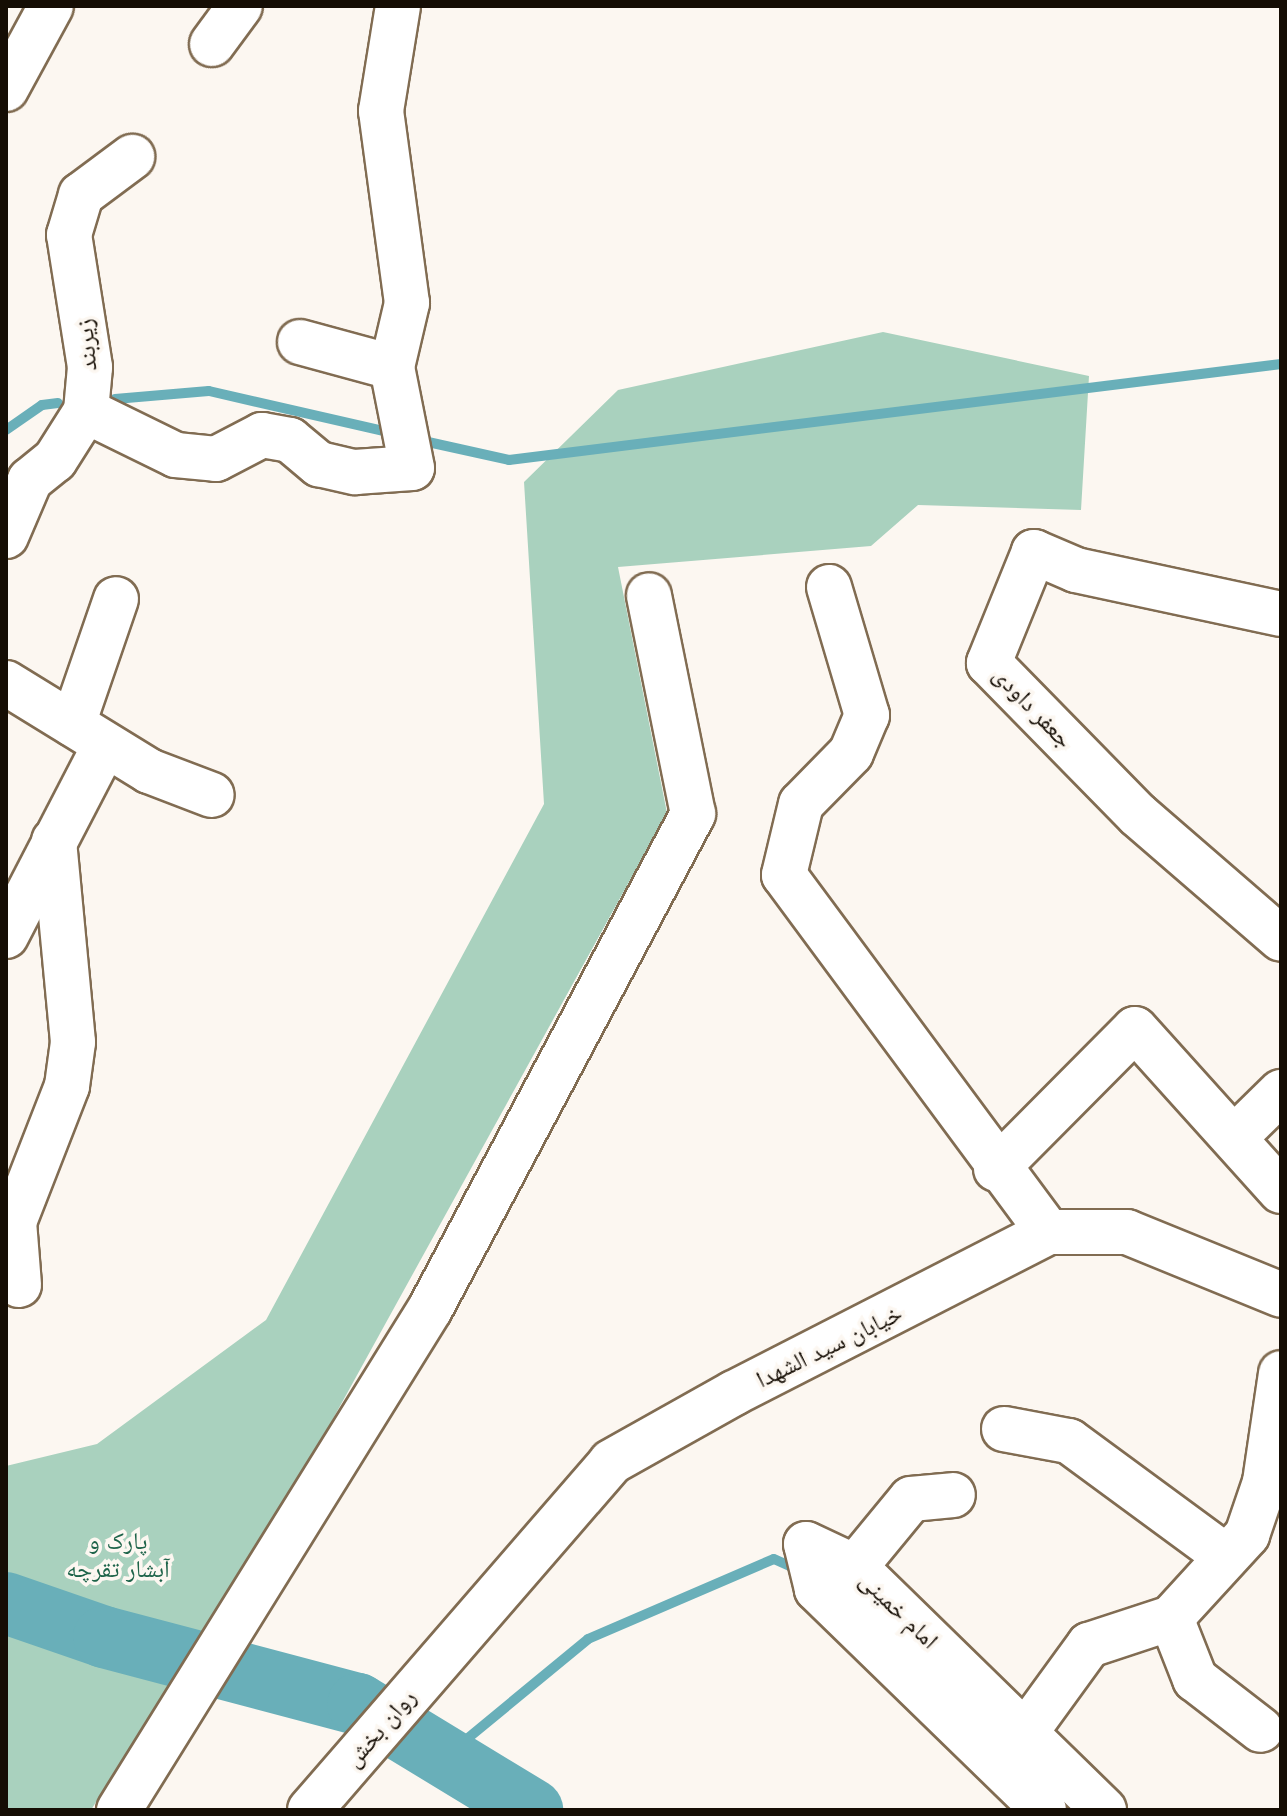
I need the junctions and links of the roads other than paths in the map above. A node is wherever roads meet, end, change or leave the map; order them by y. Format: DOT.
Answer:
graph roads {
  1 [pos="51,6"];
  2 [pos="240,6"];
  3 [pos="398,6"];
  4 [pos="212,44"];
  5 [pos="6,89"];
  6 [pos="132,157"];
  7 [pos="300,342"];
  8 [pos="392,367"];
  9 [pos="86,411"];
  10 [pos="6,536"];
  11 [pos="829,587"];
  12 [pos="649,595"];
  13 [pos="116,599"];
  14 [pos="1281,614"];
  15 [pos="6,683"];
  16 [pos="89,734"];
  17 [pos="212,795"];
  18 [pos="54,841"];
  19 [pos="6,936"];
  20 [pos="1281,939"];
  21 [pos="1281,1092"];
  22 [pos="1234,1138"];
  23 [pos="996,1169"];
  24 [pos="14,1185"];
  25 [pos="1281,1191"];
  26 [pos="1048,1232"];
  27 [pos="19,1285"];
  28 [pos="1281,1295"];
  29 [pos="1281,1373"];
  30 [pos="1004,1429"];
  31 [pos="953,1495"];
  32 [pos="1224,1555"];
  33 [pos="855,1567"];
  34 [pos="1171,1618"];
  35 [pos="450,1646"];
  36 [pos="1261,1730"];
  37 [pos="1025,1733"];
  38 [pos="130,1793"];
  39 [pos="1029,1805"];
  40 [pos="310,1810"];
  41 [pos="1104,1810"];
  1 -- 5 [label="street"];
  2 -- 4 [label="street"];
  3 -- 8 [label="street"];
  6 -- 9 [label="street, زیربند"];
  7 -- 8 [label="street"];
  8 -- 9 [label="street"];
  9 -- 10 [label="street, زیربند"];
  11 -- 23 [label="street"];
  12 -- 38 [label="street"];
  13 -- 16 [label="street"];
  14 -- 20 [label="street, جعفر داودی"];
  15 -- 16 [label="street"];
  16 -- 17 [label="street"];
  16 -- 18 [label="street"];
  18 -- 19 [label="street"];
  18 -- 24 [label="street"];
  21 -- 22 [label="street"];
  22 -- 23 [label="street"];
  22 -- 25 [label="street"];
  23 -- 26 [label="street"];
  24 -- 27 [label="street"];
  26 -- 28 [label="street, خیابان سید الشهدا"];
  26 -- 35 [label="street, خیابان سید الشهدا"];
  29 -- 32 [label="street"];
  30 -- 32 [label="street"];
  31 -- 33 [label="street"];
  32 -- 34 [label="street"];
  33 -- 37 [label="street, امام خمینی"];
  33 -- 39 [label="street, امام خمینی"];
  34 -- 36 [label="street"];
  34 -- 37 [label="street"];
  35 -- 40 [label="street, روان بخش"];
  37 -- 41 [label="street, امام خمینی"];
}
